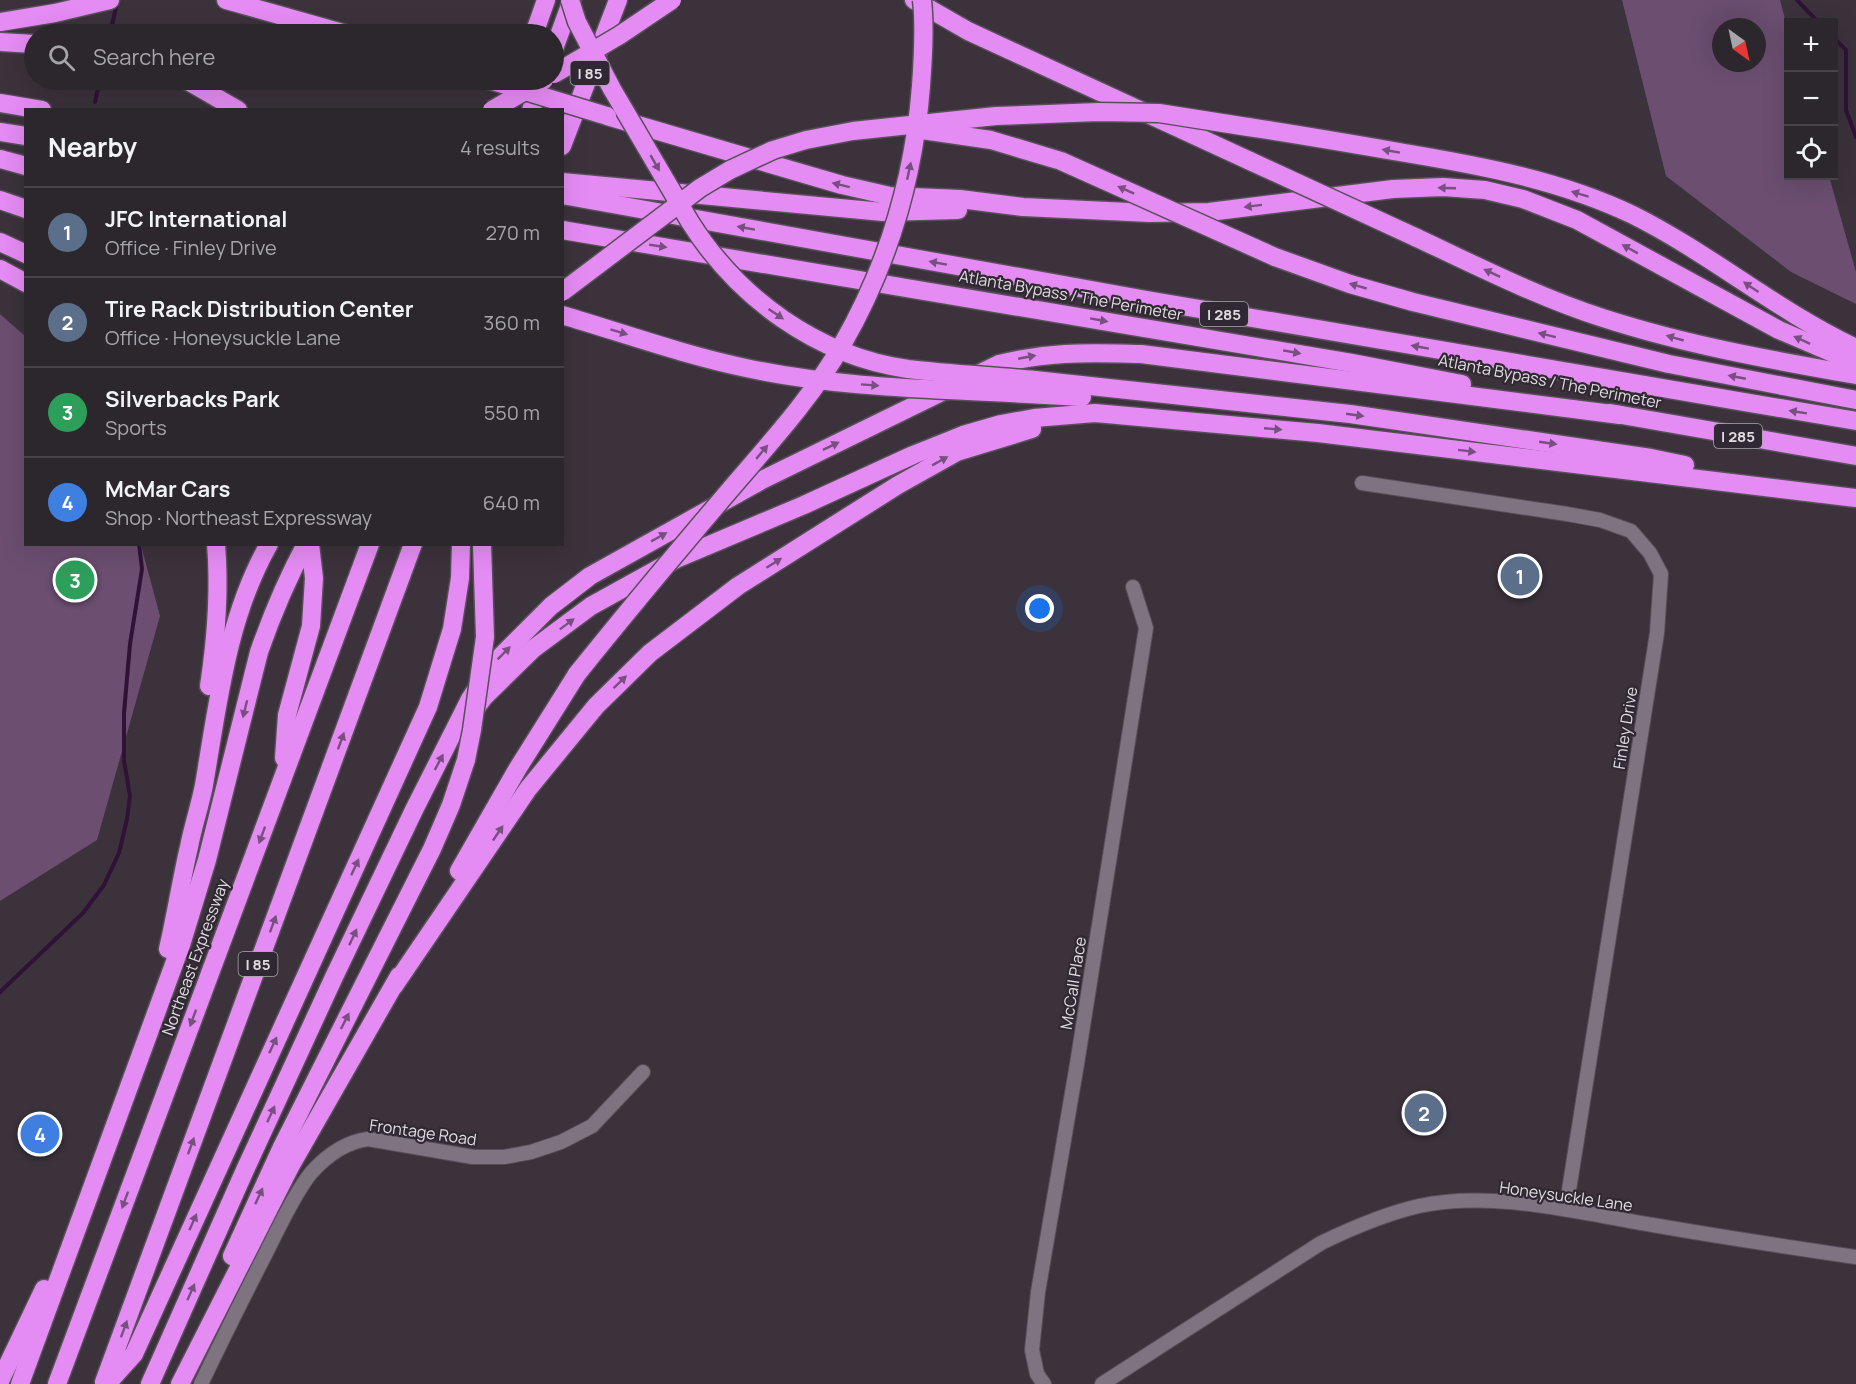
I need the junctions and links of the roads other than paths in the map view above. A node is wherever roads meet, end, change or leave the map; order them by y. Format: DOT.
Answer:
graph roads {
  1 [pos="110,0"];
  2 [pos="226,0"];
  3 [pos="546,0"];
  4 [pos="571,0"];
  5 [pos="618,0"];
  6 [pos="672,0"];
  7 [pos="914,0"];
  8 [pos="922,0"];
  9 [pos="0,22"];
  10 [pos="311,24"];
  11 [pos="538,24"];
  12 [pos="563,24"];
  13 [pos="0,42"];
  14 [pos="24,43"];
  15 [pos="564,68"];
  16 [pos="203,90"];
  17 [pos="514,90"];
  18 [pos="522,90"];
  19 [pos="526,90"];
  20 [pos="539,90"];
  21 [pos="0,103"];
  22 [pos="30,108"];
  23 [pos="235,108"];
  24 [pos="495,108"];
  25 [pos="507,108"];
  26 [pos="532,108"];
  27 [pos="893,127"];
  28 [pos="0,132"];
  29 [pos="24,136"];
  30 [pos="564,141"];
  31 [pos="0,159"];
  32 [pos="24,165"];
  33 [pos="564,183"];
  34 [pos="598,194"];
  35 [pos="564,195"];
  36 [pos="0,200"];
  37 [pos="24,207"];
  38 [pos="1023,207"];
  39 [pos="571,231"];
  40 [pos="0,242"];
  41 [pos="24,253"];
  42 [pos="0,269"];
  43 [pos="24,283"];
  44 [pos="564,290"];
  45 [pos="564,316"];
  46 [pos="1856,348"];
  47 [pos="1856,363"];
  48 [pos="1856,375"];
  49 [pos="1031,387"];
  50 [pos="1856,400"];
  51 [pos="1620,415"];
  52 [pos="1162,419"];
  53 [pos="1856,421"];
  54 [pos="1856,456"];
  55 [pos="1362,483"];
  56 [pos="1818,492"];
  57 [pos="1856,498"];
  58 [pos="216,546"];
  59 [pos="268,546"];
  60 [pos="307,546"];
  61 [pos="308,546"];
  62 [pos="368,546"];
  63 [pos="412,546"];
  64 [pos="461,546"];
  65 [pos="482,546"];
  66 [pos="1133,588"];
  67 [pos="451,738"];
  68 [pos="282,780"];
  69 [pos="188,849"];
  70 [pos="394,986"];
  71 [pos="147,1039"];
  72 [pos="643,1072"];
  73 [pos="88,1196"];
  74 [pos="1566,1209"];
  75 [pos="1856,1257"];
  76 [pos="0,1381"];
  77 [pos="20,1384"];
  78 [pos="57,1384"];
  79 [pos="105,1384"];
  80 [pos="150,1384"];
  81 [pos="178,1384"];
  82 [pos="201,1384"];
  83 [pos="1044,1384"];
  84 [pos="1102,1384"];
  1 -- 9 [label="highway"];
  2 -- 10 [label="highway"];
  3 -- 11 [label="highway"];
  4 -- 12 [label="highway, I 85"];
  4 -- 49 [label="highway, one-way, bridge"];
  5 -- 30 [label="highway, I 85"];
  6 -- 15 [label="highway, bridge"];
  48 -- 7 [label="highway, one-way, bridge"];
  70 -- 8 [label="highway, one-way, bridge"];
  13 -- 14 [label="highway"];
  16 -- 23 [label="highway"];
  17 -- 25 [label="highway"];
  38 -- 18 [label="highway, one-way, bridge"];
  19 -- 24 [label="highway, bridge"];
  20 -- 26 [label="highway"];
  21 -- 22 [label="highway"];
  27 -- 44 [label="highway, bridge"];
  46 -- 27 [label="highway, one-way, bridge"];
  50 -- 27 [label="highway, one-way, bridge"];
  28 -- 29 [label="highway"];
  31 -- 32 [label="highway"];
  33 -- 34 [label="highway"];
  34 -- 35 [label="highway, Atlanta Bypass / The Perimeter / I 285"];
  34 -- 38 [label="highway"];
  53 -- 34 [label="highway, Atlanta Bypass / The Perimeter / I 285, one-way"];
  36 -- 37 [label="highway"];
  47 -- 38 [label="highway, one-way"];
  39 -- 51 [label="highway, Atlanta Bypass / The Perimeter / I 285, one-way"];
  40 -- 41 [label="highway"];
  42 -- 43 [label="highway"];
  45 -- 49 [label="highway, one-way, bridge"];
  49 -- 56 [label="highway, one-way"];
  51 -- 54 [label="highway, Atlanta Bypass / The Perimeter / I 285"];
  67 -- 51 [label="highway, one-way"];
  52 -- 56 [label="highway, one-way"];
  67 -- 52 [label="highway, one-way"];
  70 -- 52 [label="highway, one-way"];
  55 -- 74 [label="street, Finley Drive"];
  56 -- 57 [label="highway"];
  58 -- 69 [label="highway"];
  59 -- 69 [label="highway"];
  60 -- 71 [label="highway, one-way"];
  61 -- 68 [label="highway"];
  62 -- 68 [label="highway, Northeast Expressway / I 85"];
  79 -- 63 [label="highway, I 85, one-way"];
  79 -- 64 [label="highway, one-way"];
  81 -- 65 [label="highway, one-way, bridge"];
  66 -- 83 [label="street, McCall Place"];
  80 -- 67 [label="highway, one-way"];
  68 -- 78 [label="highway, Northeast Expressway / I 85, one-way"];
  69 -- 71 [label="highway"];
  70 -- 81 [label="highway"];
  71 -- 73 [label="highway"];
  72 -- 82 [label="street, Frontage Road"];
  73 -- 76 [label="highway"];
  73 -- 77 [label="highway"];
  74 -- 75 [label="street, Honeysuckle Lane"];
  74 -- 84 [label="street, Honeysuckle Lane"];
}
